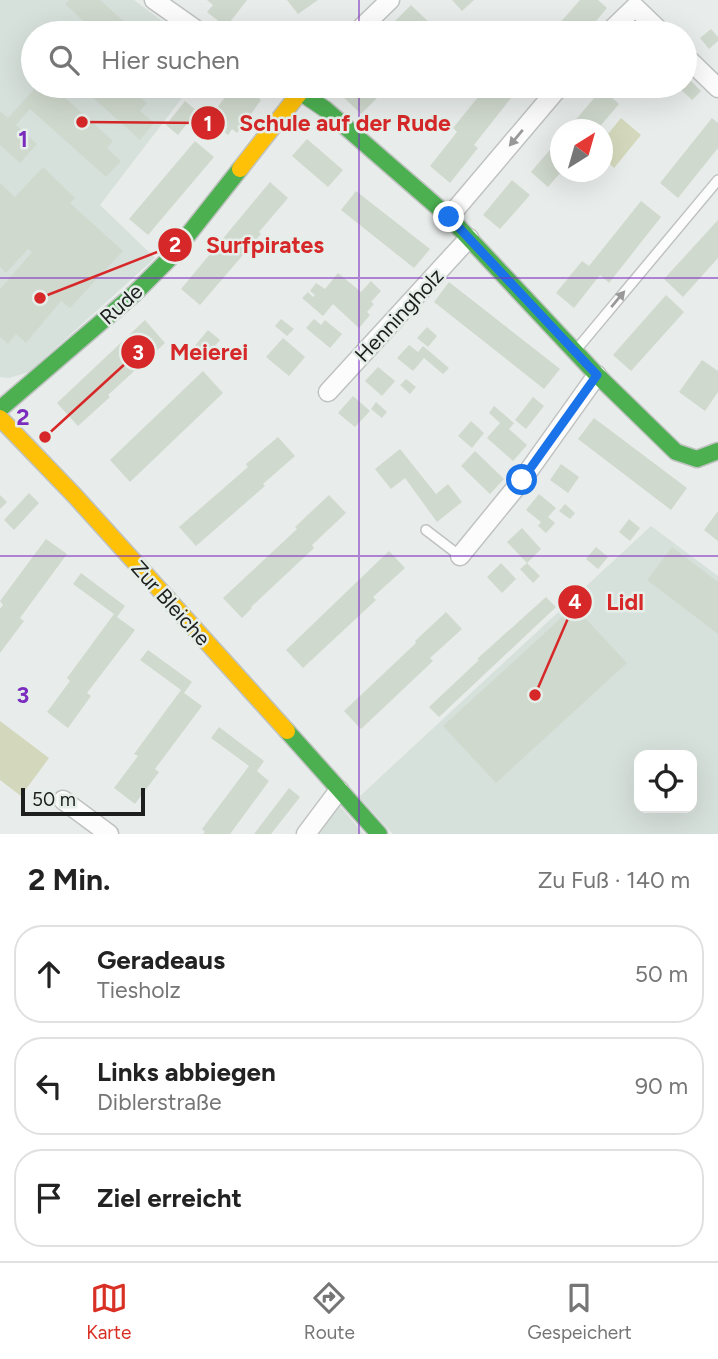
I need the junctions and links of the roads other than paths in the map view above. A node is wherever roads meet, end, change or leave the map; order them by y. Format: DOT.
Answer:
graph roads {
  1 [pos="155,0"];
  2 [pos="390,0"];
  3 [pos="184,21"];
  4 [pos="368,21"];
  5 [pos="620,21"];
  6 [pos="650,21"];
  7 [pos="697,67"];
  8 [pos="718,88"];
  9 [pos="291,98"];
  10 [pos="312,98"];
  11 [pos="550,98"];
  12 [pos="718,180"];
  13 [pos="449,217"];
  14 [pos="469,238"];
  15 [pos="575,352"];
  16 [pos="597,375"];
  17 [pos="328,392"];
  18 [pos="0,410"];
  19 [pos="0,418"];
  20 [pos="718,451"];
  21 [pos="426,530"];
  22 [pos="460,556"];
  23 [pos="339,790"];
  24 [pos="63,800"];
  25 [pos="109,834"];
  26 [pos="306,834"];
  27 [pos="379,834"];
  1 -- 3 [label="street"];
  2 -- 4 [label="street"];
  5 -- 6 [label="street"];
  7 -- 8 [label="street"];
  9 -- 18 [label="street, Rude"];
  10 -- 13 [label="street"];
  11 -- 13 [label="street, one-way"];
  15 -- 12 [label="lane, one-way"];
  13 -- 14 [label="street"];
  14 -- 15 [label="street"];
  14 -- 17 [label="street, Henningholz"];
  15 -- 16 [label="street"];
  16 -- 20 [label="street"];
  16 -- 22 [label="street"];
  19 -- 23 [label="street, Zur Bleiche"];
  21 -- 22 [label="lane"];
  23 -- 26 [label="street"];
  23 -- 27 [label="street, Zur Bleiche"];
  24 -- 25 [label="street"];
}
